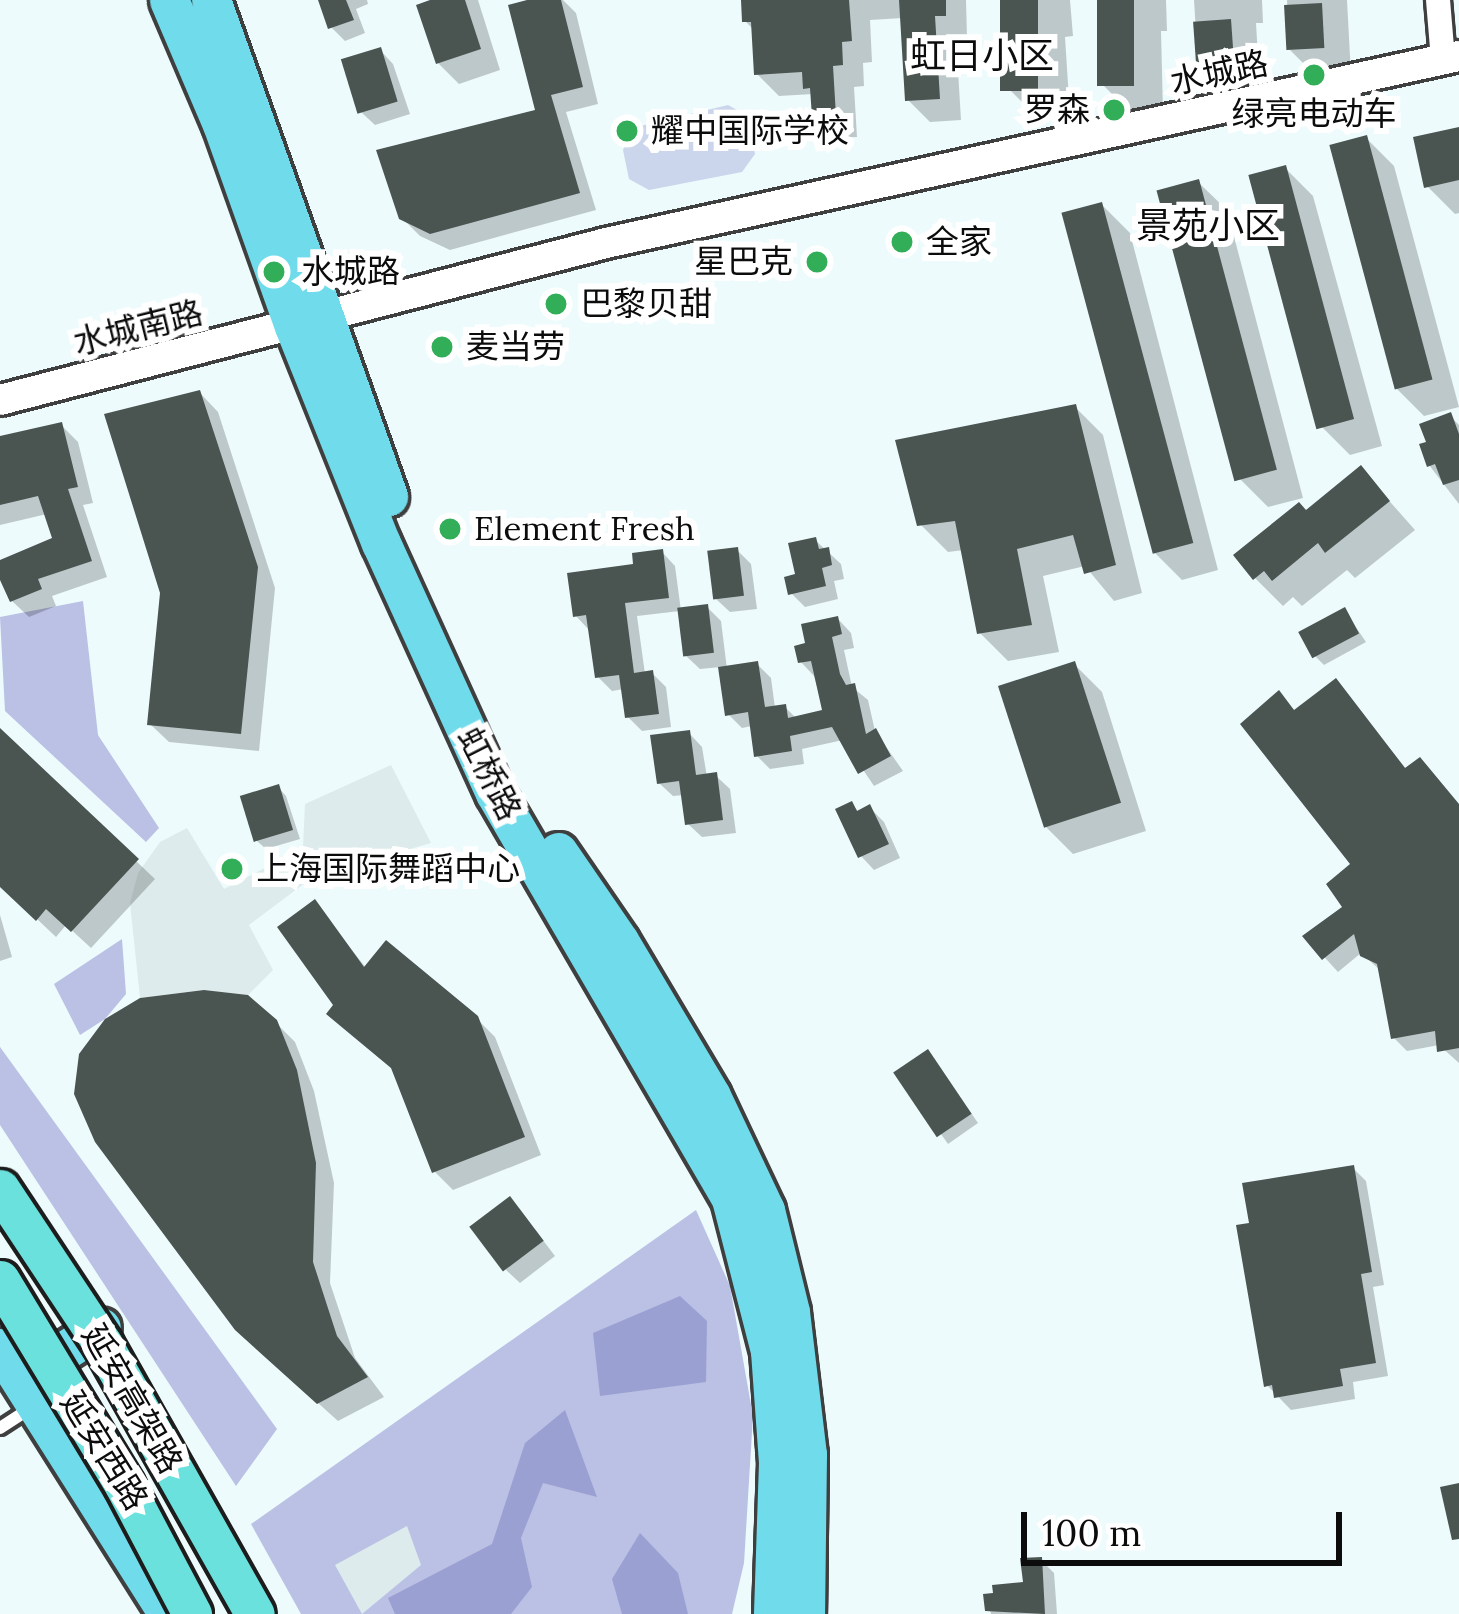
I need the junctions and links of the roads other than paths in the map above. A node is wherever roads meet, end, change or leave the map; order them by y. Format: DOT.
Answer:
graph roads {
  1 [pos="169,0"];
  2 [pos="211,0"];
  3 [pos="1438,0"];
  4 [pos="1451,58"];
  5 [pos="310,321"];
  6 [pos="0,400"];
  7 [pos="0,1166"];
  8 [pos="0,1190"];
  9 [pos="0,1280"];
  10 [pos="0,1291"];
  11 [pos="101,1327"];
  12 [pos="0,1348"];
  13 [pos="49,1385"];
  14 [pos="0,1427"];
  15 [pos="168,1614"];
  16 [pos="192,1614"];
  17 [pos="203,1614"];
  18 [pos="255,1614"];
  19 [pos="274,1614"];
  20 [pos="773,1614"];
  21 [pos="806,1614"];
  1 -- 5 [label="main road, 虹桥路"];
  2 -- 5 [label="main road, 虹桥路"];
  3 -- 4 [label="street"];
  4 -- 5 [label="street, 水城路"];
  5 -- 6 [label="street, 水城南路"];
  5 -- 20 [label="main road, 虹桥路"];
  5 -- 21 [label="main road, 虹桥路"];
  7 -- 11 [label="main road, 延安西路"];
  8 -- 18 [label="highway, 延安高架路, bridge"];
  9 -- 16 [label="highway, 延安高架路, bridge"];
  10 -- 13 [label="main road, 延安西路"];
  11 -- 13 [label="main road"];
  11 -- 19 [label="main road, 延安西路"];
  12 -- 13 [label="main road, 延安西路"];
  13 -- 14 [label="lane"];
  13 -- 15 [label="main road, 延安西路"];
  13 -- 17 [label="main road, 延安西路"];
}
